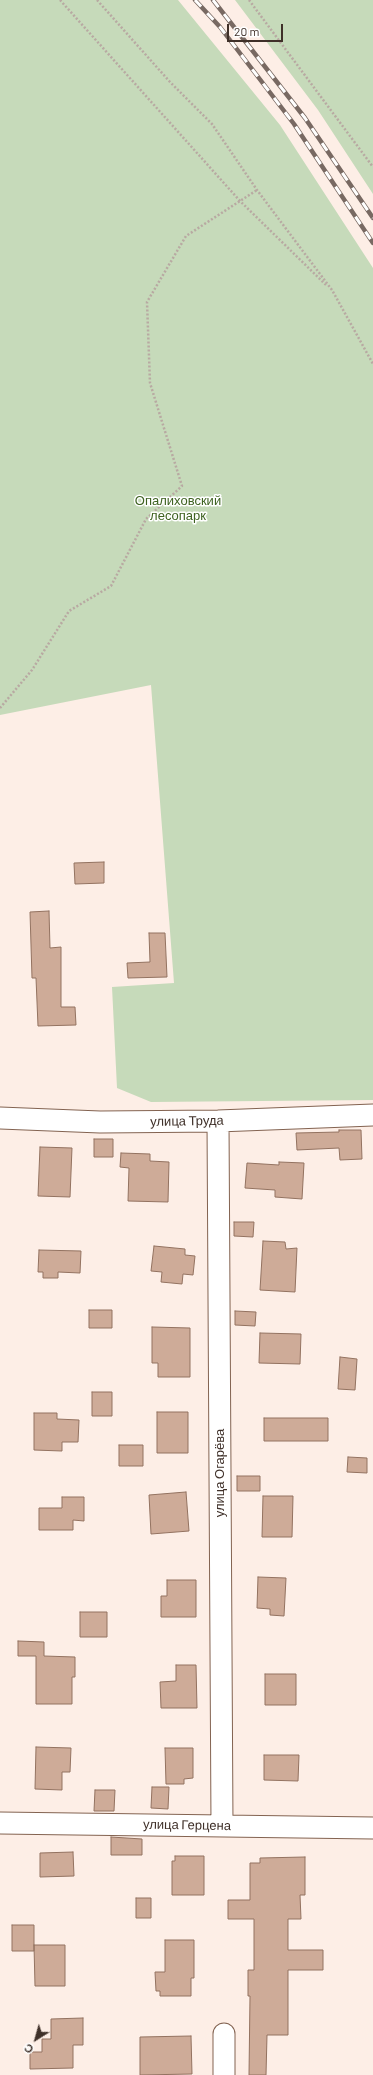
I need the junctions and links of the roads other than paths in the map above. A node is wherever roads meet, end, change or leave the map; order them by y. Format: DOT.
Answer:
graph roads {
  1 [pos="373,1115"];
  2 [pos="0,1118"];
  3 [pos="218,1122"];
  4 [pos="0,1823"];
  5 [pos="222,1825"];
  6 [pos="373,1828"];
  7 [pos="224,2034"];
  8 [pos="224,2075"];
  1 -- 3 [label="street, улица Труда"];
  2 -- 3 [label="street, улица Труда"];
  3 -- 5 [label="street, улица Огарёва"];
  4 -- 5 [label="street, улица Герцена"];
  5 -- 6 [label="street, улица Герцена"];
  7 -- 8 [label="street"];
}
